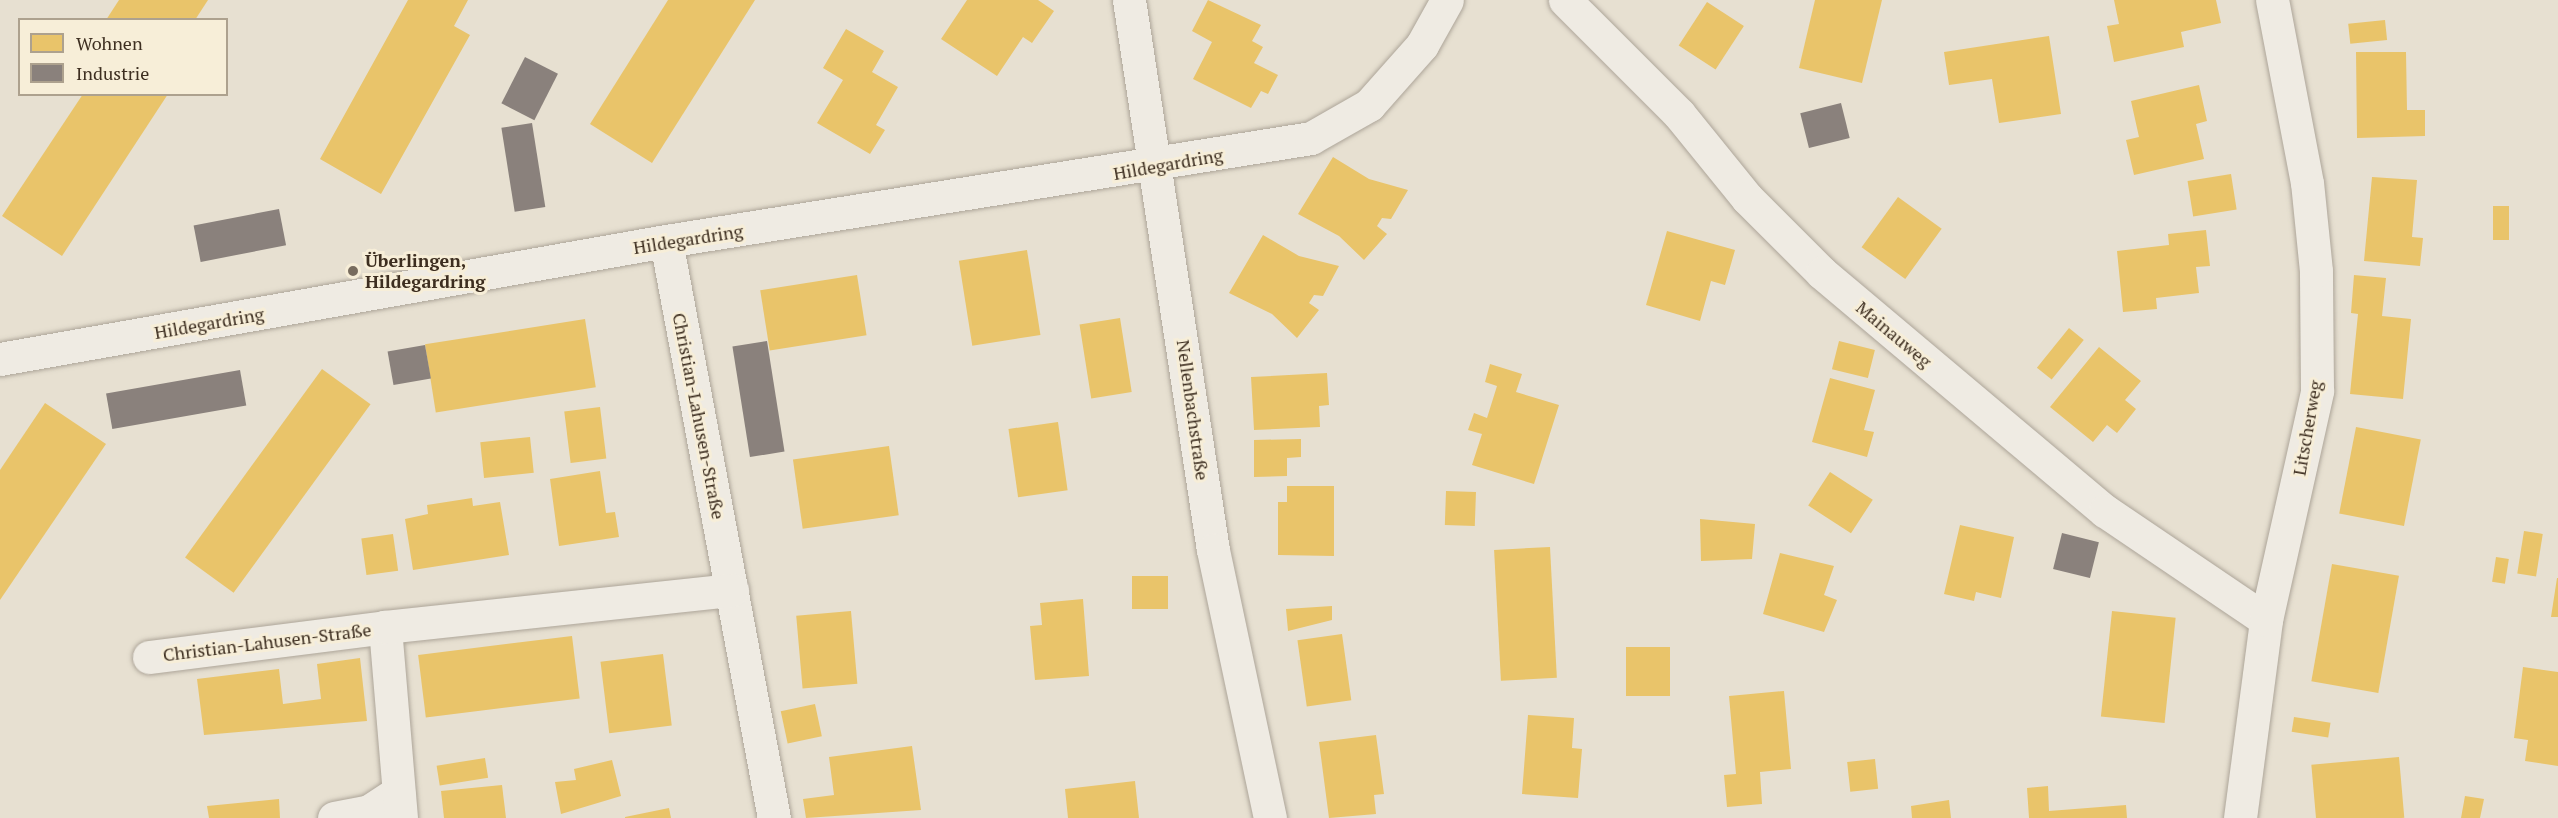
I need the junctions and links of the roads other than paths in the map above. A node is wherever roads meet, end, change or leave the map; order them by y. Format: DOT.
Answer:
graph roads {
  1 [pos="1129,0"];
  2 [pos="1447,0"];
  3 [pos="1565,0"];
  4 [pos="2272,0"];
  5 [pos="1157,167"];
  6 [pos="666,241"];
  7 [pos="0,359"];
  8 [pos="732,590"];
  9 [pos="2266,620"];
  10 [pos="385,627"];
  11 [pos="149,657"];
  12 [pos="399,805"];
  13 [pos="334,818"];
  14 [pos="774,818"];
  15 [pos="1270,818"];
  16 [pos="2240,818"];
  1 -- 5 [label="street, Nellenbachstraße"];
  2 -- 5 [label="street, Hildegardring"];
  3 -- 9 [label="street, Mainauweg"];
  4 -- 9 [label="street, Litscherweg"];
  5 -- 6 [label="street, Hildegardring"];
  5 -- 15 [label="street, Nellenbachstraße"];
  6 -- 7 [label="street, Hildegardring"];
  6 -- 8 [label="street, Christian-Lahusen-Straße"];
  8 -- 10 [label="street, Christian-Lahusen-Straße"];
  8 -- 14 [label="street, Christian-Lahusen-Straße"];
  9 -- 16 [label="street, Litscherweg"];
  10 -- 11 [label="street, Christian-Lahusen-Straße"];
  10 -- 12 [label="street, Christian-Lahusen-Straße"];
  12 -- 13 [label="street, Christian-Lahusen-Straße"];
}
